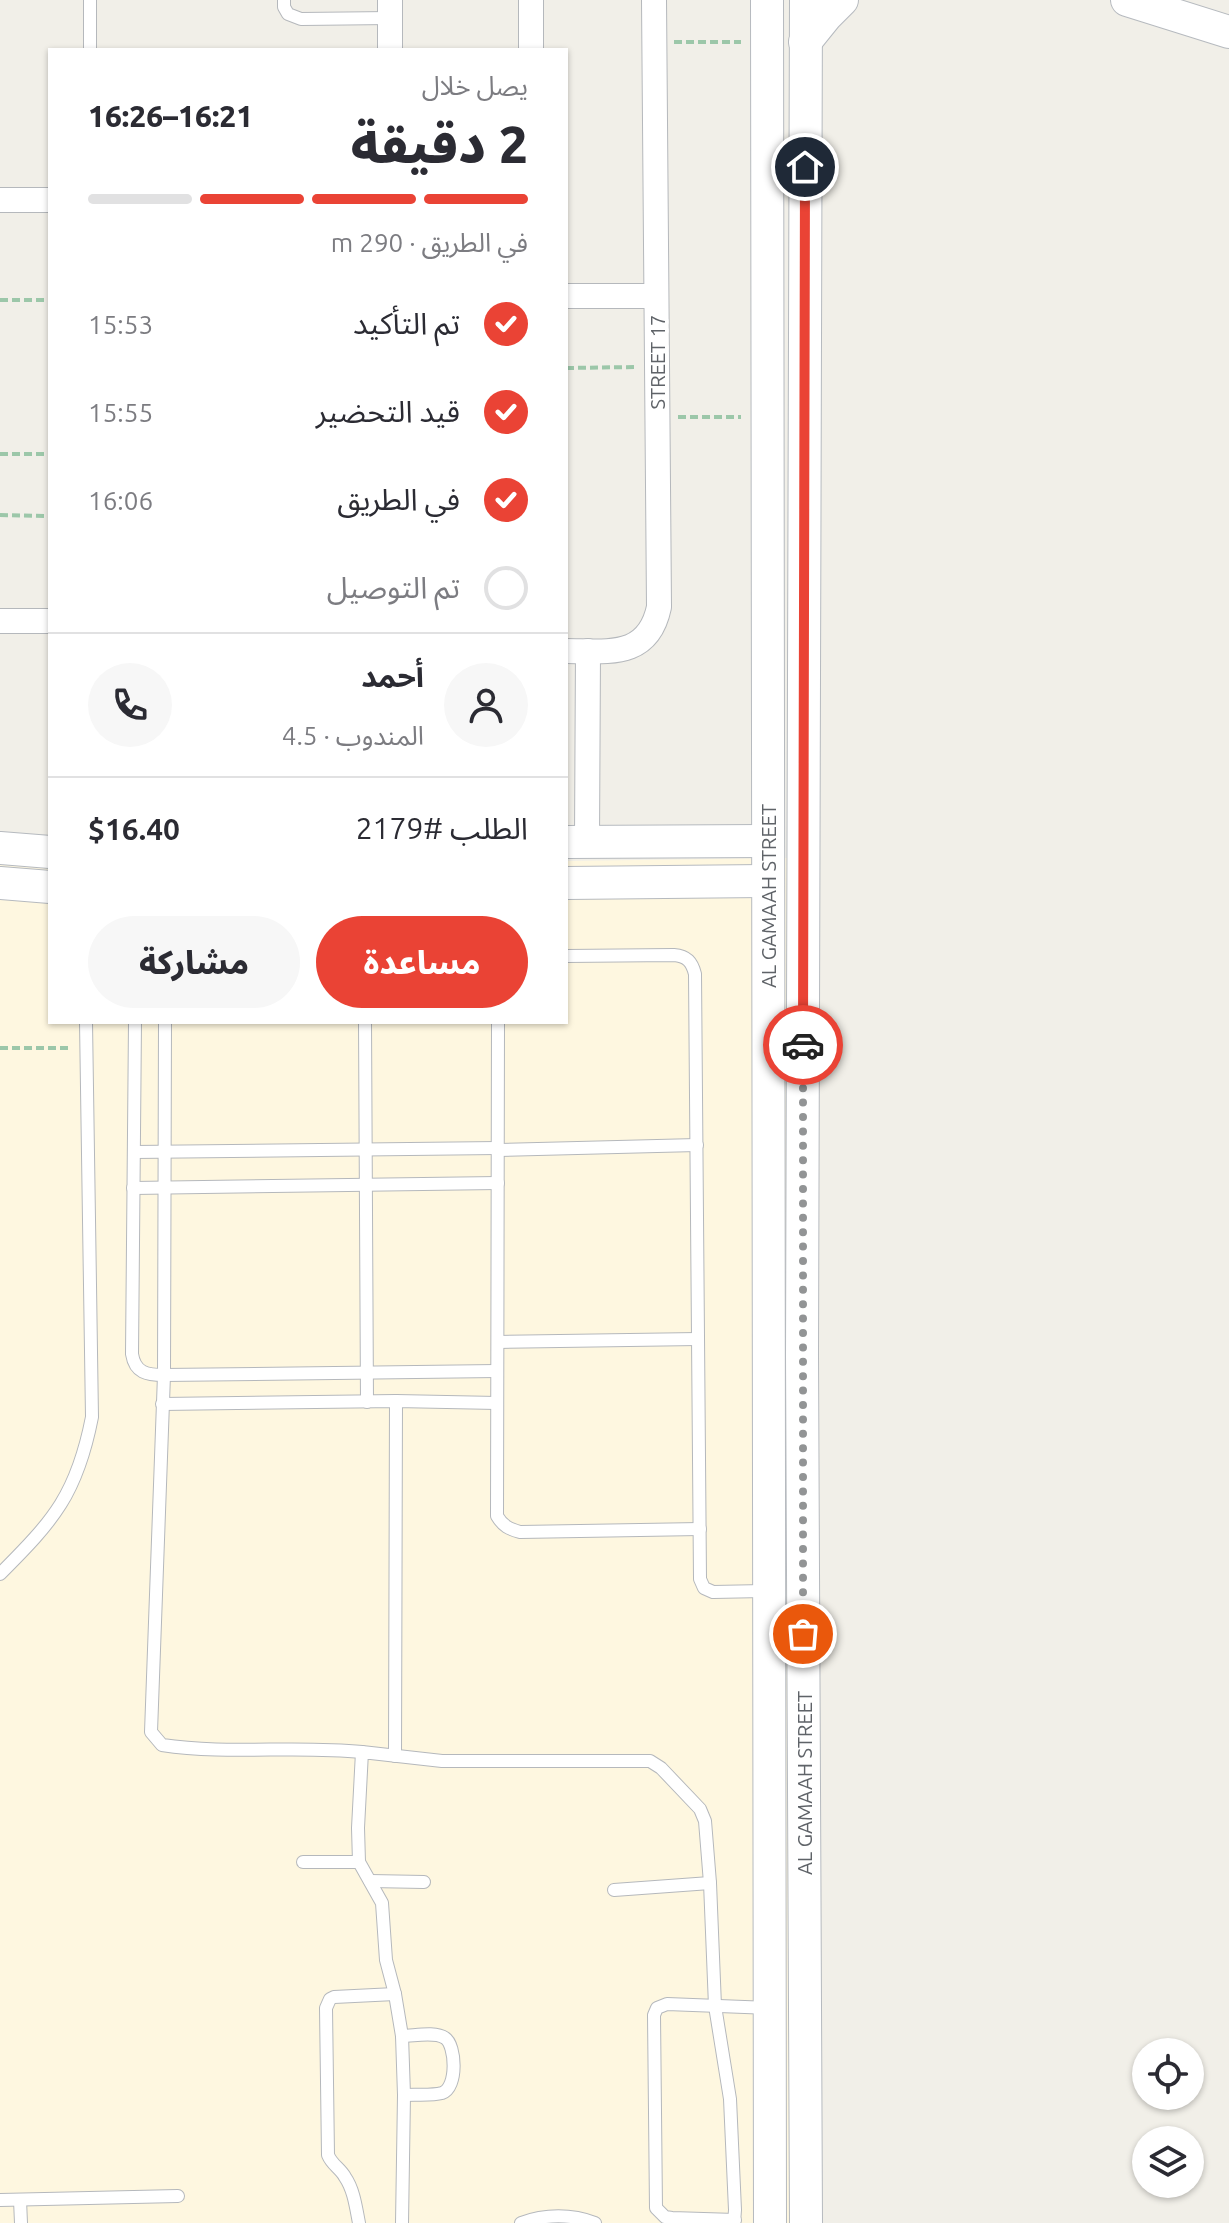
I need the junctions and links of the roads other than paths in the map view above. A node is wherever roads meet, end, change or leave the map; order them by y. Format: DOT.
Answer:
graph roads {
  1 [pos="90,0"];
  2 [pos="284,0"];
  3 [pos="531,0"];
  4 [pos="654,0"];
  5 [pos="767,0"];
  6 [pos="806,0"];
  7 [pos="842,0"];
  8 [pos="1127,0"];
  9 [pos="390,9"];
  10 [pos="1229,32"];
  11 [pos="805,42"];
  12 [pos="90,48"];
  13 [pos="390,48"];
  14 [pos="531,48"];
  15 [pos="0,200"];
  16 [pos="48,200"];
  17 [pos="568,296"];
  18 [pos="656,296"];
  19 [pos="0,621"];
  20 [pos="48,621"];
  21 [pos="577,651"];
  22 [pos="768,841"];
  23 [pos="576,842"];
  24 [pos="0,848"];
  25 [pos="48,852"];
  26 [pos="768,881"];
  27 [pos="0,883"];
  28 [pos="568,883"];
  29 [pos="48,887"];
  30 [pos="568,956"];
  31 [pos="86,1024"];
  32 [pos="135,1024"];
  33 [pos="165,1024"];
  34 [pos="365,1024"];
  35 [pos="498,1024"];
  36 [pos="697,1145"];
  37 [pos="366,1149"];
  38 [pos="498,1149"];
  39 [pos="165,1151"];
  40 [pos="134,1152"];
  41 [pos="498,1183"];
  42 [pos="366,1185"];
  43 [pos="133,1188"];
  44 [pos="165,1188"];
  45 [pos="698,1339"];
  46 [pos="498,1342"];
  47 [pos="802,1355"];
  48 [pos="768,1356"];
  49 [pos="497,1371"];
  50 [pos="367,1373"];
  51 [pos="164,1375"];
  52 [pos="396,1401"];
  53 [pos="367,1402"];
  54 [pos="497,1403"];
  55 [pos="162,1404"];
  56 [pos="700,1529"];
  57 [pos="0,1574"];
  58 [pos="769,1591"];
  59 [pos="362,1752"];
  60 [pos="395,1756"];
  61 [pos="303,1862"];
  62 [pos="359,1862"];
  63 [pos="370,1881"];
  64 [pos="424,1882"];
  65 [pos="710,1883"];
  66 [pos="614,1890"];
  67 [pos="395,1994"];
  68 [pos="715,2006"];
  69 [pos="769,2008"];
  70 [pos="402,2036"];
  71 [pos="404,2095"];
  72 [pos="178,2196"];
  73 [pos="0,2200"];
  74 [pos="20,2200"];
  75 [pos="734,2221"];
  76 [pos="21,2223"];
  77 [pos="359,2223"];
  78 [pos="402,2223"];
  79 [pos="521,2223"];
  80 [pos="595,2223"];
  81 [pos="770,2223"];
  82 [pos="806,2223"];
  1 -- 12 [label="lane"];
  2 -- 9 [label="lane"];
  3 -- 14 [label="street"];
  4 -- 18 [label="street, STREET 17"];
  5 -- 22 [label="main road, AL GAMAAH STREET"];
  6 -- 11 [label="main road, AL GAMAAH STREET"];
  7 -- 11 [label="main road"];
  8 -- 10 [label="main road"];
  9 -- 13 [label="street"];
  11 -- 47 [label="main road, AL GAMAAH STREET"];
  15 -- 16 [label="street"];
  17 -- 18 [label="street"];
  18 -- 21 [label="street, STREET 17"];
  19 -- 20 [label="street"];
  21 -- 23 [label="street"];
  22 -- 23 [label="main road"];
  22 -- 26 [label="main road, AL GAMAAH STREET"];
  24 -- 25 [label="main road"];
  26 -- 28 [label="main road"];
  26 -- 48 [label="main road, AL GAMAAH STREET"];
  27 -- 29 [label="main road"];
  30 -- 36 [label="lane"];
  31 -- 57 [label="lane"];
  32 -- 40 [label="lane"];
  33 -- 39 [label="lane"];
  34 -- 37 [label="lane"];
  35 -- 38 [label="lane"];
  36 -- 38 [label="lane"];
  36 -- 45 [label="lane"];
  37 -- 38 [label="lane"];
  37 -- 39 [label="lane"];
  37 -- 42 [label="lane"];
  38 -- 41 [label="lane"];
  39 -- 40 [label="lane"];
  39 -- 44 [label="lane"];
  40 -- 43 [label="lane"];
  41 -- 42 [label="lane"];
  41 -- 46 [label="lane"];
  42 -- 44 [label="lane"];
  42 -- 50 [label="lane"];
  43 -- 44 [label="lane"];
  43 -- 51 [label="lane"];
  44 -- 51 [label="lane"];
  45 -- 46 [label="lane"];
  45 -- 56 [label="lane"];
  46 -- 49 [label="lane"];
  47 -- 48 [label="main road"];
  47 -- 82 [label="main road, AL GAMAAH STREET"];
  48 -- 58 [label="main road, AL GAMAAH STREET"];
  49 -- 50 [label="lane"];
  49 -- 54 [label="lane"];
  50 -- 51 [label="lane"];
  50 -- 53 [label="lane"];
  51 -- 55 [label="lane"];
  52 -- 53 [label="lane"];
  52 -- 54 [label="lane"];
  52 -- 60 [label="lane"];
  53 -- 55 [label="lane"];
  54 -- 56 [label="lane"];
  55 -- 59 [label="lane"];
  56 -- 58 [label="lane"];
  58 -- 69 [label="main road, AL GAMAAH STREET"];
  59 -- 60 [label="lane"];
  59 -- 62 [label="lane"];
  60 -- 65 [label="lane"];
  61 -- 62 [label="lane"];
  62 -- 63 [label="lane"];
  63 -- 64 [label="lane"];
  63 -- 67 [label="lane"];
  65 -- 66 [label="lane"];
  65 -- 68 [label="lane"];
  67 -- 70 [label="lane"];
  67 -- 77 [label="lane"];
  68 -- 69 [label="lane"];
  68 -- 75 [label="lane"];
  68 -- 75 [label="lane"];
  69 -- 81 [label="main road, AL GAMAAH STREET"];
  70 -- 71 [label="lane"];
  70 -- 71 [label="lane"];
  71 -- 78 [label="lane"];
  72 -- 74 [label="lane"];
  73 -- 74 [label="lane"];
  74 -- 76 [label="lane"];
  79 -- 80 [label="lane"];
}
